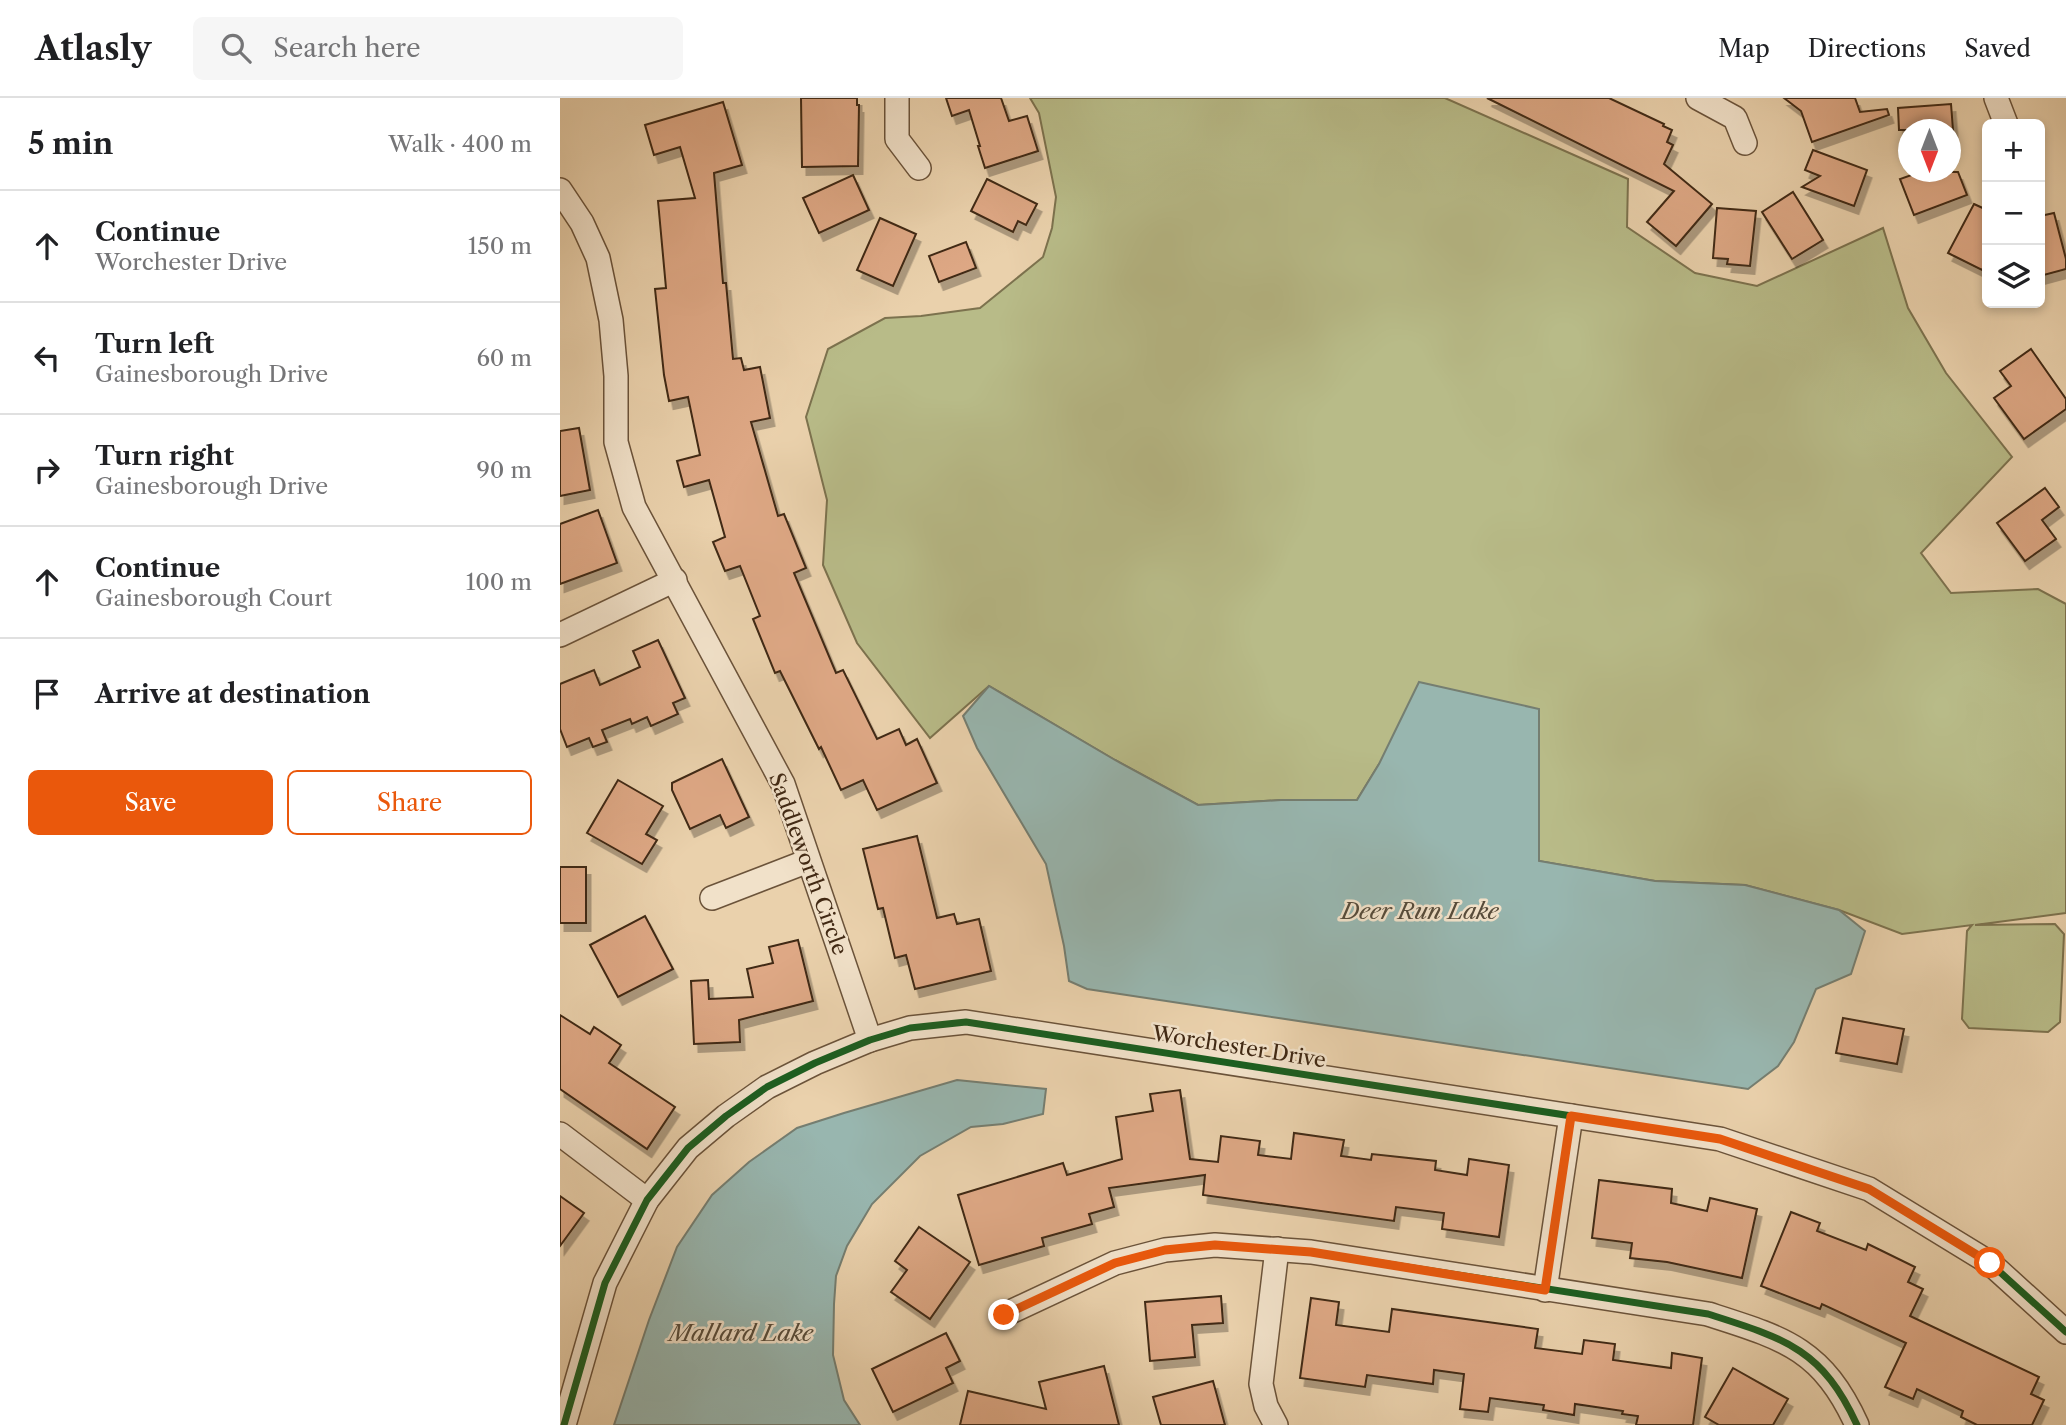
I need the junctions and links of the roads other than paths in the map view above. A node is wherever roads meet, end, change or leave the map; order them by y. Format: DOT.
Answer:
graph roads {
  1 [pos="897,98"];
  2 [pos="1698,98"];
  3 [pos="1996,98"];
  4 [pos="2004,119"];
  5 [pos="1745,143"];
  6 [pos="919,168"];
  7 [pos="560,190"];
  8 [pos="676,580"];
  9 [pos="560,635"];
  10 [pos="808,861"];
  11 [pos="712,898"];
  12 [pos="870,1040"];
  13 [pos="1571,1116"];
  14 [pos="560,1134"];
  15 [pos="646,1200"];
  16 [pos="1277,1249"];
  17 [pos="1545,1290"];
  18 [pos="1004,1315"];
  19 [pos="2066,1332"];
  20 [pos="564,1425"];
  21 [pos="1276,1425"];
  22 [pos="1857,1425"];
  1 -- 6 [label="street"];
  2 -- 5 [label="street"];
  3 -- 4 [label="street"];
  7 -- 8 [label="street, Saddleworth Circle"];
  8 -- 9 [label="street"];
  8 -- 10 [label="street, Saddleworth Circle"];
  10 -- 11 [label="street"];
  10 -- 12 [label="street, Saddleworth Circle"];
  12 -- 13 [label="street, Worchester Drive"];
  12 -- 15 [label="street, Worchester Drive"];
  13 -- 17 [label="street"];
  13 -- 19 [label="street, Worchester Drive"];
  14 -- 15 [label="street"];
  15 -- 20 [label="street, Worchester Drive"];
  16 -- 17 [label="street"];
  16 -- 18 [label="street"];
  16 -- 21 [label="street"];
  17 -- 22 [label="street"];
}
